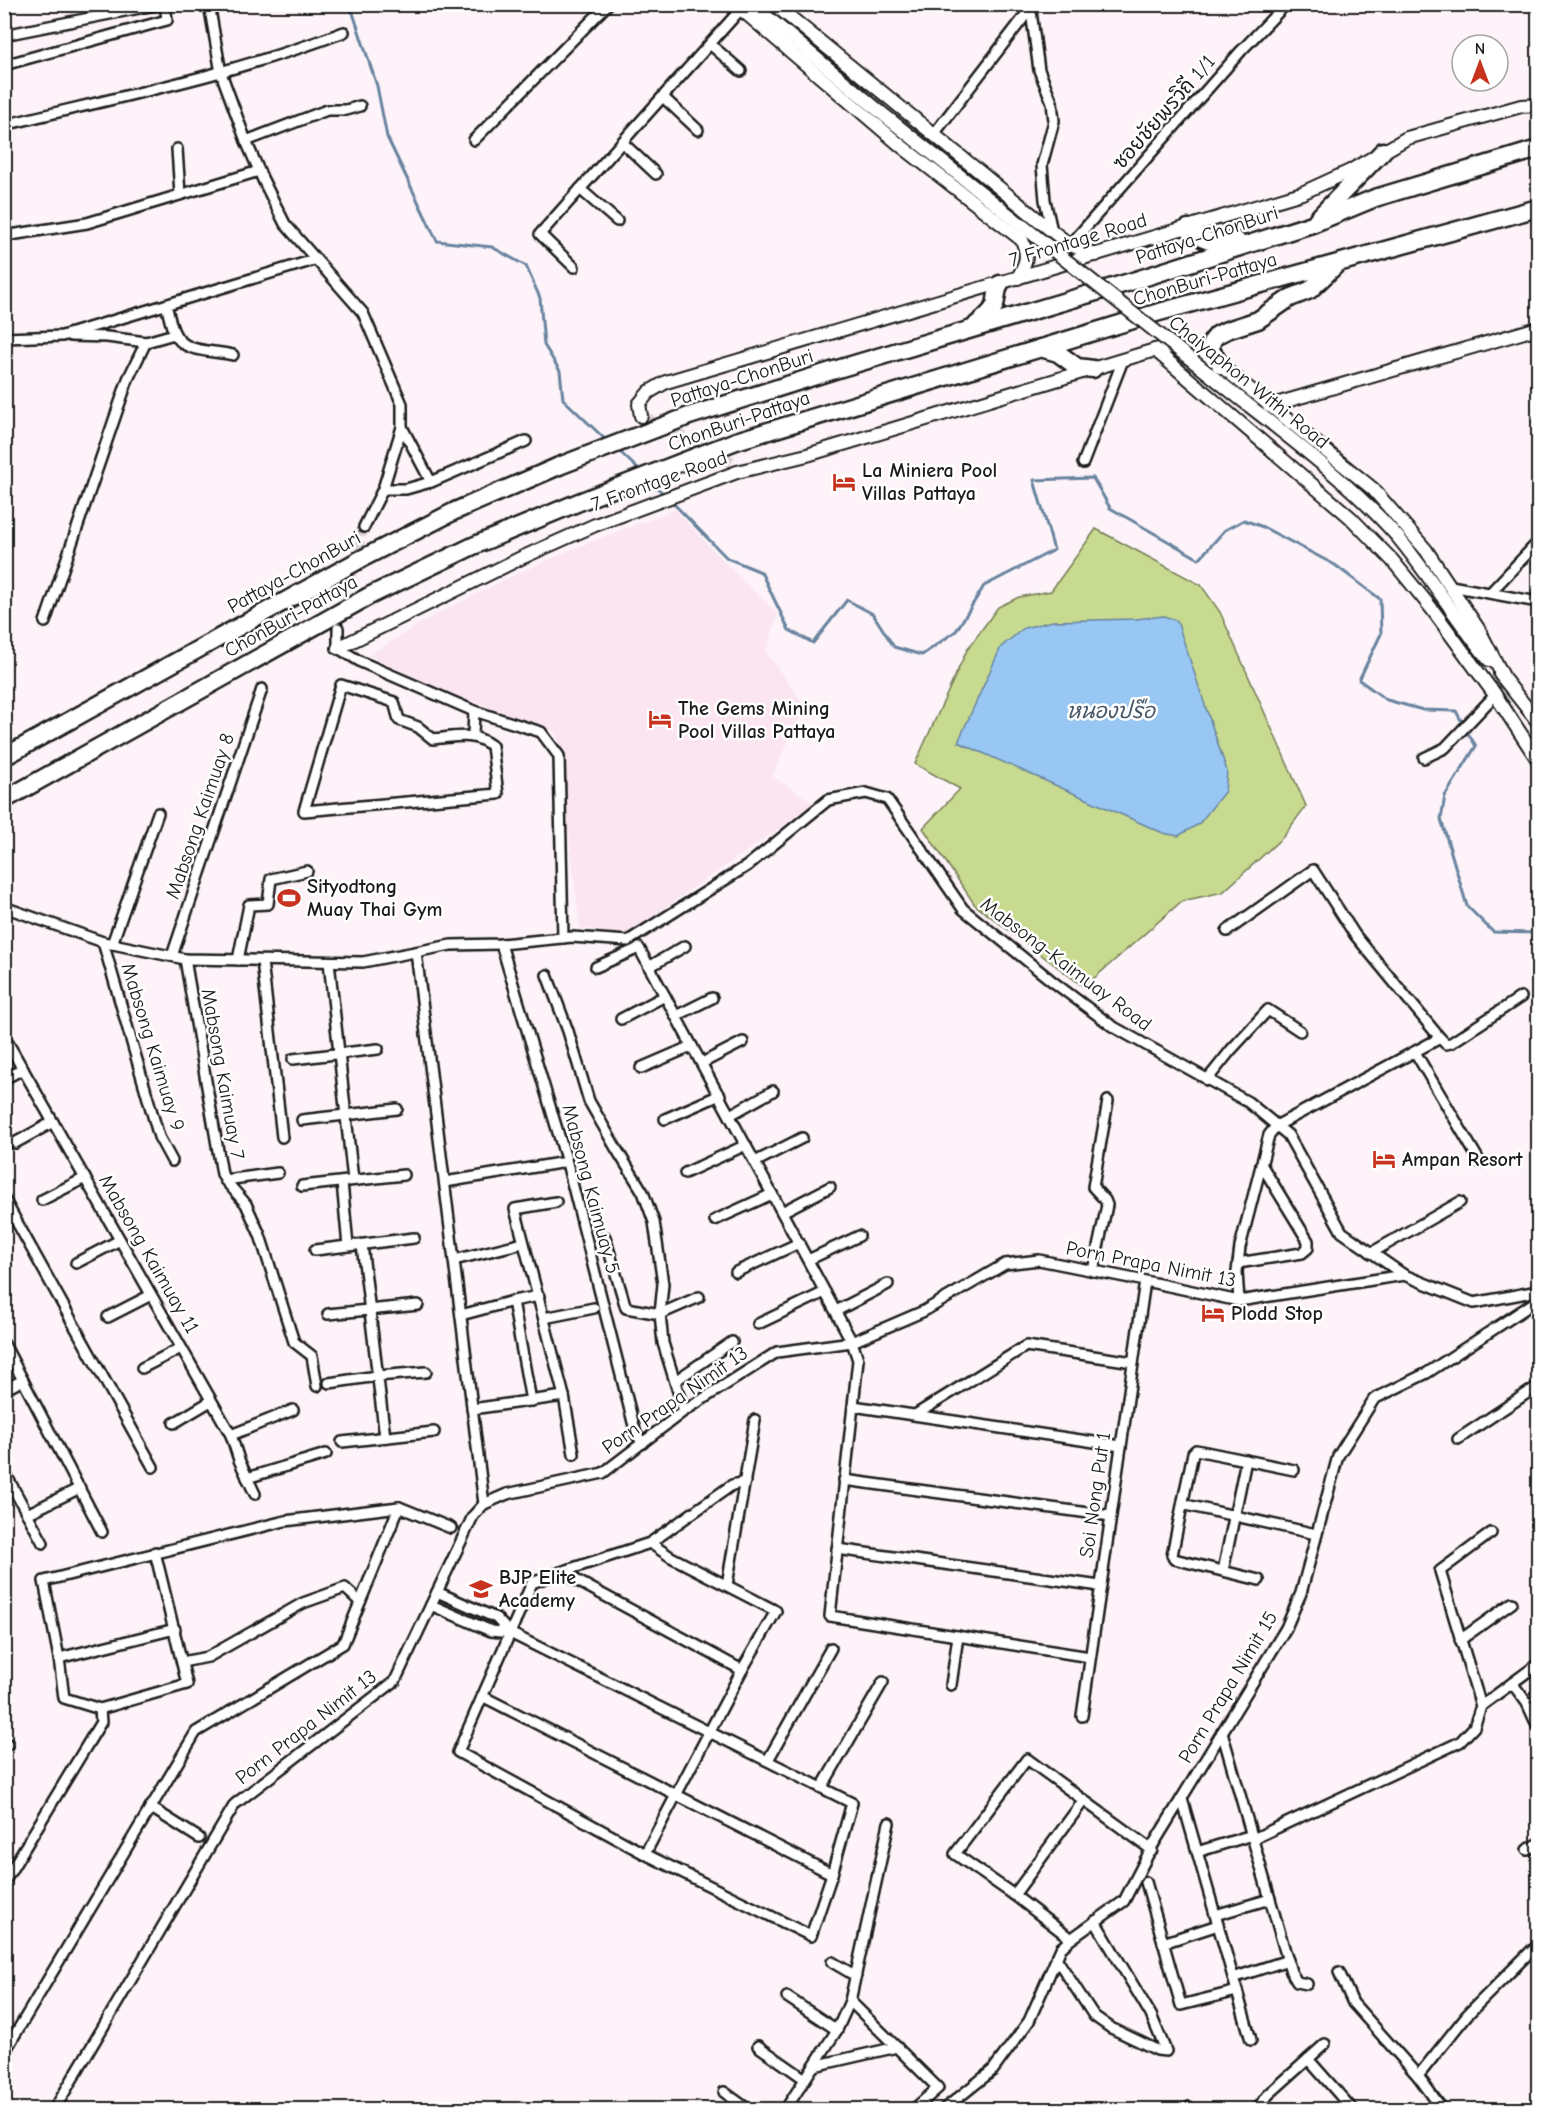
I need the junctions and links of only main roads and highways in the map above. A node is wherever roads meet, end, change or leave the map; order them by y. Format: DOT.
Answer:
graph roads {
  1 [pos="774,4"];
  2 [pos="742,6"];
  3 [pos="1539,105"];
  4 [pos="1539,149"];
  5 [pos="1383,151"];
  6 [pos="1539,208"];
  7 [pos="1312,224"];
  8 [pos="1188,228"];
  9 [pos="1052,231"];
  10 [pos="1262,239"];
  11 [pos="1022,240"];
  12 [pos="1096,255"];
  13 [pos="1338,264"];
  14 [pos="1018,278"];
  15 [pos="1000,284"];
  16 [pos="1539,328"];
  17 [pos="971,329"];
  18 [pos="1183,345"];
  19 [pos="1040,348"];
  20 [pos="1155,350"];
  21 [pos="1093,369"];
  22 [pos="1214,369"];
  23 [pos="1269,406"];
  24 [pos="641,416"];
  25 [pos="1469,636"];
  26 [pos="338,648"];
  27 [pos="1505,680"];
  28 [pos="1495,695"];
  29 [pos="1539,722"];
  30 [pos="4,757"];
  31 [pos="1539,760"];
  32 [pos="4,800"];
  1 -- 9 [label="main road"];
  2 -- 11 [label="main road"];
  2 -- 22 [label="main road, Chaiyaphon Withi Road, bridge"];
  3 -- 5 [label="main road, 7 Frontage Road"];
  4 -- 7 [label="highway, Pattaya-ChonBuri"];
  5 -- 7 [label="highway"];
  5 -- 8 [label="main road, 7 Frontage Road"];
  6 -- 13 [label="highway, ChonBuri-Pattaya"];
  7 -- 10 [label="highway, Pattaya-ChonBuri"];
  8 -- 10 [label="highway"];
  8 -- 12 [label="main road, 7 Frontage Road"];
  9 -- 11 [label="main road"];
  9 -- 12 [label="main road"];
  10 -- 17 [label="highway, Pattaya-ChonBuri"];
  11 -- 14 [label="main road"];
  12 -- 14 [label="main road, 7 Frontage Road"];
  13 -- 19 [label="highway, ChonBuri-Pattaya"];
  13 -- 22 [label="highway"];
  14 -- 15 [label="main road, 7 Frontage Road"];
  15 -- 17 [label="highway"];
  15 -- 24 [label="main road, 7 Frontage Road"];
  16 -- 23 [label="main road"];
  17 -- 30 [label="highway, Pattaya-ChonBuri, bridge"];
  18 -- 20 [label="main road, 7 Frontage Road"];
  18 -- 22 [label="main road, Chaiyaphon Withi Road"];
  19 -- 21 [label="highway"];
  19 -- 32 [label="highway, ChonBuri-Pattaya, bridge"];
  20 -- 21 [label="main road, 7 Frontage Road"];
  20 -- 28 [label="main road, Chaiyaphon Withi Road"];
  21 -- 26 [label="main road, 7 Frontage Road"];
  22 -- 23 [label="main road, Chaiyaphon Withi Road"];
  22 -- 25 [label="main road, Chaiyaphon Withi Road"];
  23 -- 27 [label="main road, Chaiyaphon Withi Road"];
  25 -- 27 [label="main road, Chaiyaphon Withi Road"];
  25 -- 28 [label="main road, Chaiyaphon Withi Road"];
  27 -- 29 [label="main road, Chaiyaphon Withi Road"];
  28 -- 31 [label="main road, Chaiyaphon Withi Road"];
}
